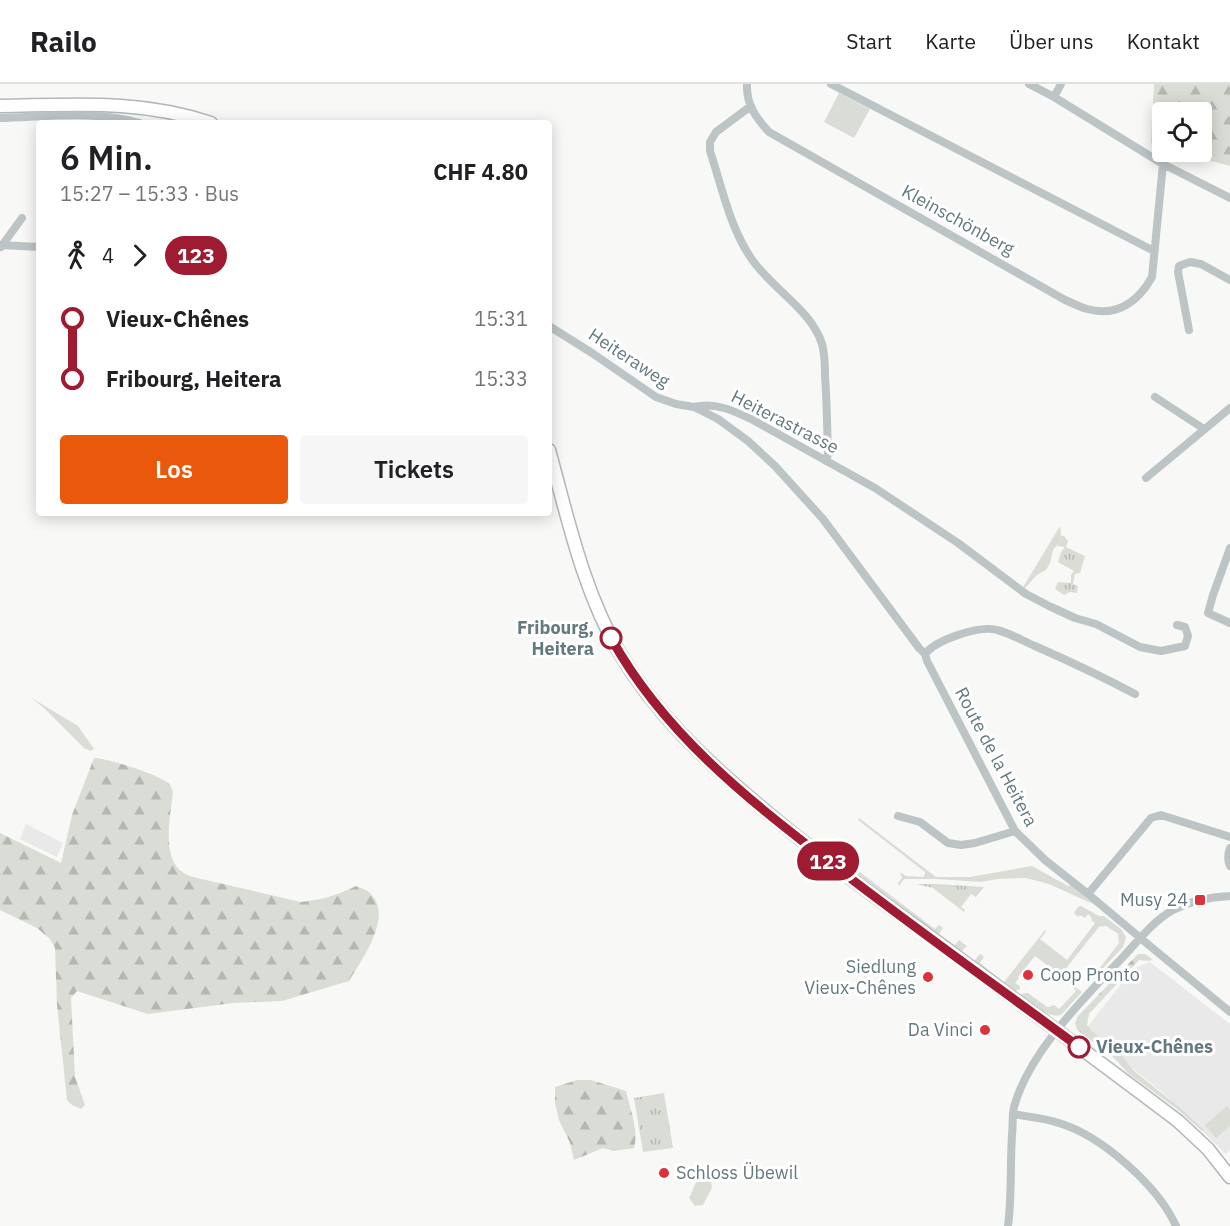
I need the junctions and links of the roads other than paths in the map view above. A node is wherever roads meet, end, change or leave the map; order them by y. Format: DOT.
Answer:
graph roads {
  1 [pos="747,84"];
  2 [pos="831,84"];
  3 [pos="1029,84"];
  4 [pos="1061,84"];
  5 [pos="1054,97"];
  6 [pos="0,106"];
  7 [pos="751,106"];
  8 [pos="0,118"];
  9 [pos="126,120"];
  10 [pos="201,120"];
  11 [pos="1163,164"];
  12 [pos="1230,198"];
  13 [pos="22,218"];
  14 [pos="1,246"];
  15 [pos="36,247"];
  16 [pos="1154,251"];
  17 [pos="1230,280"];
  18 [pos="552,328"];
  19 [pos="1189,330"];
  20 [pos="1155,397"];
  21 [pos="694,407"];
  22 [pos="1230,408"];
  23 [pos="1204,429"];
  24 [pos="552,461"];
  25 [pos="826,461"];
  26 [pos="1146,478"];
  27 [pos="1230,548"];
  28 [pos="1230,623"];
  29 [pos="1177,625"];
  30 [pos="925,654"];
  31 [pos="1135,694"];
  32 [pos="898,816"];
  33 [pos="1015,831"];
  34 [pos="1230,837"];
  35 [pos="1230,848"];
  36 [pos="1230,866"];
  37 [pos="1088,894"];
  38 [pos="1230,896"];
  39 [pos="1140,938"];
  40 [pos="1230,1012"];
  41 [pos="1057,1031"];
  42 [pos="1013,1114"];
  43 [pos="1230,1177"];
  44 [pos="1008,1226"];
  45 [pos="1176,1226"];
  1 -- 7 [label="street, Kleinschönberg"];
  2 -- 16 [label="street"];
  3 -- 5 [label="street"];
  4 -- 5 [label="street"];
  5 -- 11 [label="street"];
  6 -- 10 [label="main road"];
  7 -- 16 [label="street, Kleinschönberg"];
  7 -- 25 [label="street"];
  8 -- 9 [label="street"];
  11 -- 12 [label="street"];
  11 -- 16 [label="street, Kleinschönberg"];
  13 -- 14 [label="street"];
  14 -- 15 [label="street"];
  17 -- 19 [label="street"];
  18 -- 21 [label="street, Heiteraweg"];
  20 -- 23 [label="street"];
  21 -- 25 [label="street, Heiterastrasse"];
  21 -- 30 [label="street, Heiterastrasse"];
  22 -- 23 [label="street"];
  23 -- 26 [label="street"];
  24 -- 41 [label="main road"];
  25 -- 29 [label="street, Heiterastrasse"];
  27 -- 28 [label="street"];
  30 -- 31 [label="street"];
  30 -- 33 [label="street, Route de la Heitera"];
  32 -- 33 [label="street"];
  33 -- 37 [label="street, Route de la Heitera"];
  34 -- 37 [label="street"];
  35 -- 36 [label="street"];
  37 -- 39 [label="street, Route de la Heitera"];
  38 -- 39 [label="street"];
  39 -- 40 [label="street, Route de la Heitera"];
  39 -- 41 [label="street"];
  41 -- 42 [label="street"];
  41 -- 43 [label="main road"];
  42 -- 44 [label="street"];
  42 -- 45 [label="street"];
}
